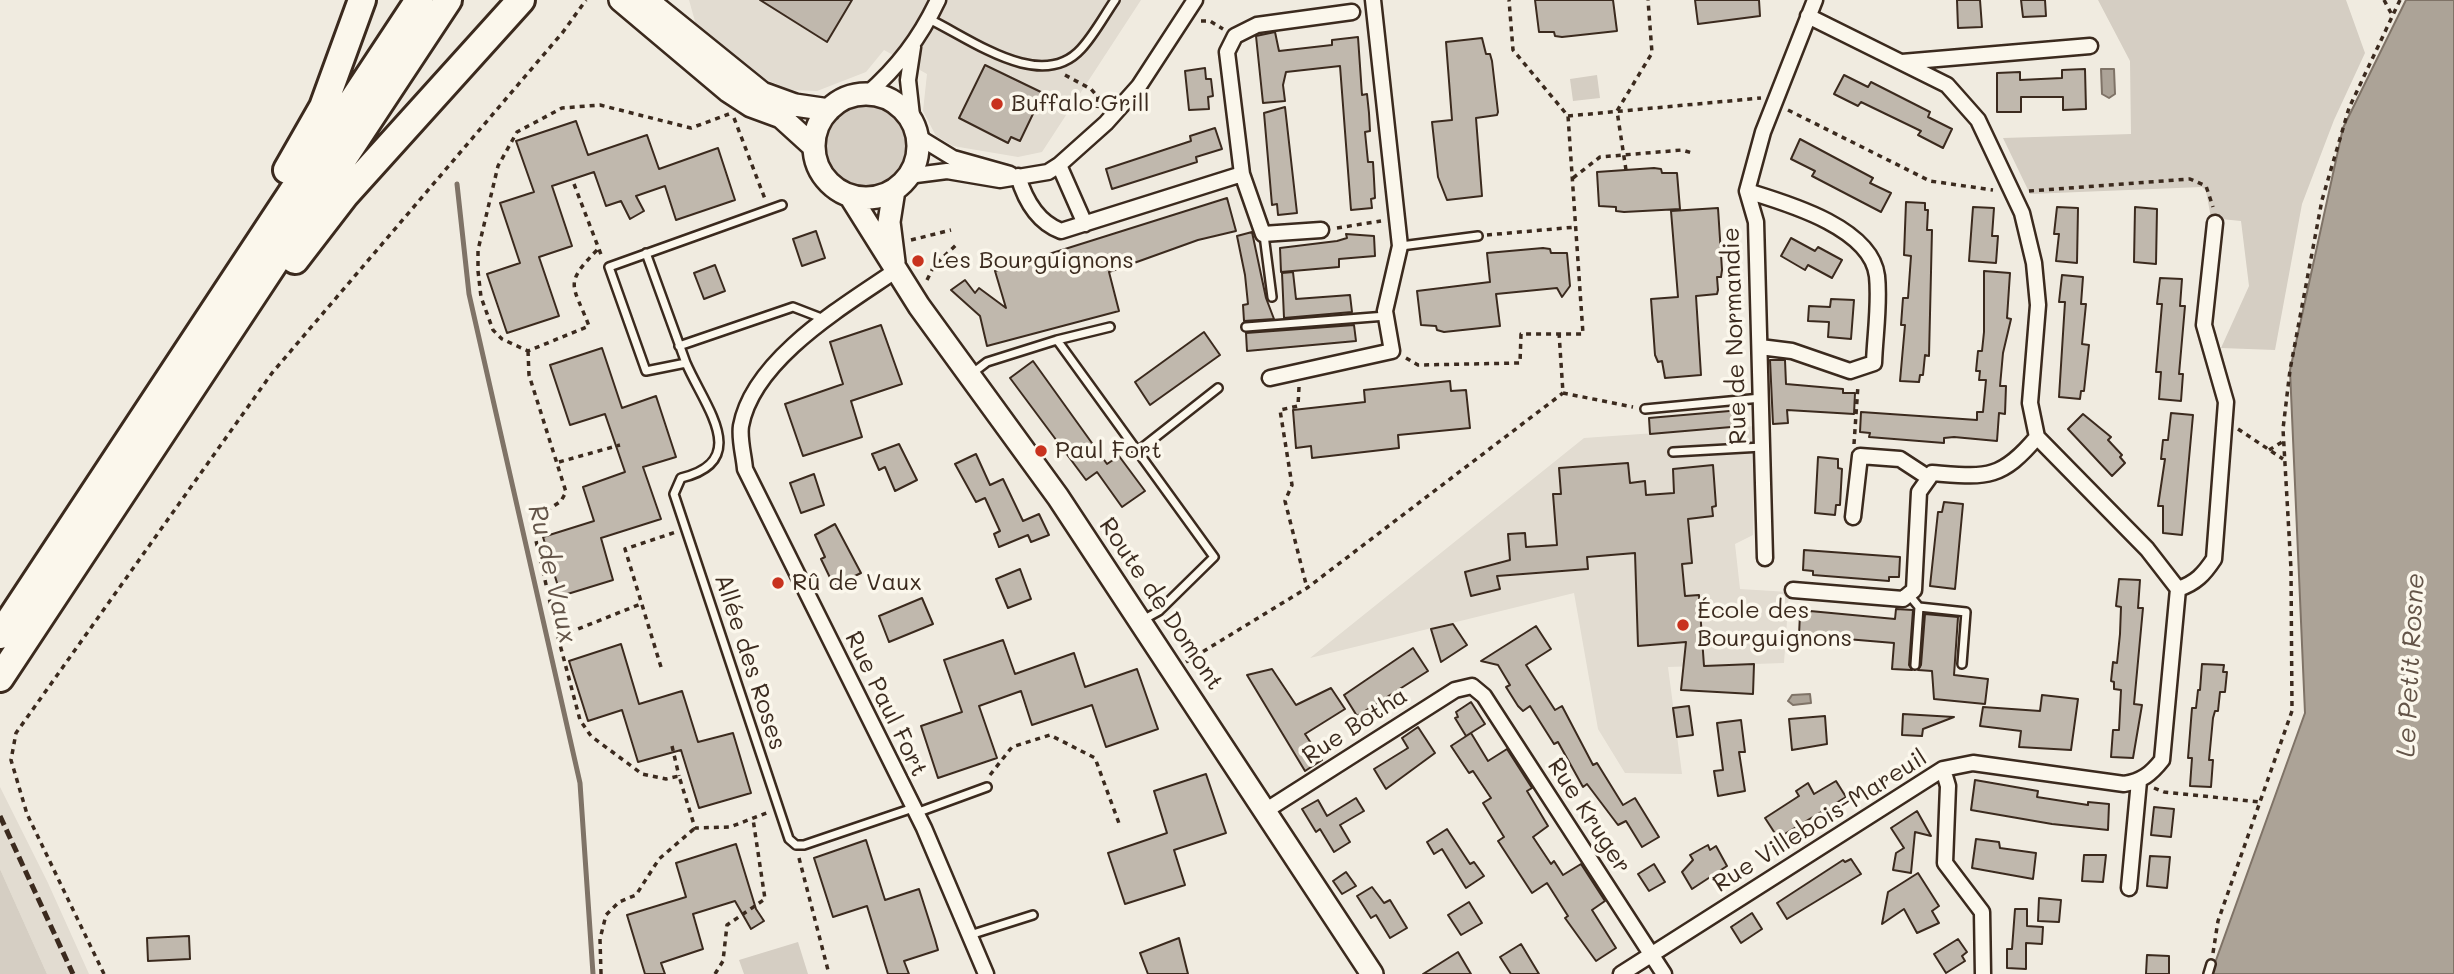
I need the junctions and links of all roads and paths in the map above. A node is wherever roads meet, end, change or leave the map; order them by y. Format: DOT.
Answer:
graph roads {
  1 [pos="362,0"];
  2 [pos="419,0"];
  3 [pos="448,0"];
  4 [pos="521,0"];
  5 [pos="586,0"];
  6 [pos="620,0"];
  7 [pos="647,0"];
  8 [pos="938,0"];
  9 [pos="1115,0"];
  10 [pos="1195,0"];
  11 [pos="1373,0"];
  12 [pos="1509,0"];
  13 [pos="1648,0"];
  14 [pos="1815,0"];
  15 [pos="2384,0"];
  16 [pos="2400,0"];
  17 [pos="1352,12"];
  18 [pos="2392,15"];
  19 [pos="1808,16"];
  20 [pos="929,19"];
  21 [pos="1182,19"];
  22 [pos="1235,36"];
  23 [pos="913,46"];
  24 [pos="2090,46"];
  25 [pos="1901,62"];
  26 [pos="1050,68"];
  27 [pos="866,95"];
  28 [pos="1774,103"];
  29 [pos="1097,108"];
  30 [pos="829,110"];
  31 [pos="1617,111"];
  32 [pos="1568,116"];
  33 [pos="915,130"];
  34 [pos="814,146"];
  35 [pos="1692,153"];
  36 [pos="1622,154"];
  37 [pos="1059,165"];
  38 [pos="1626,170"];
  39 [pos="1242,174"];
  40 [pos="1018,176"];
  41 [pos="1572,179"];
  42 [pos="901,183"];
  43 [pos="574,184"];
  44 [pos="1747,191"];
  45 [pos="2013,193"];
  46 [pos="850,196"];
  47 [pos="782,205"];
  48 [pos="769,210"];
  49 [pos="1397,219"];
  50 [pos="2215,223"];
  51 [pos="1085,224"];
  52 [pos="1576,227"];
  53 [pos="951,230"];
  54 [pos="1321,230"];
  55 [pos="1264,234"];
  56 [pos="1478,236"];
  57 [pos="957,244"];
  58 [pos="892,245"];
  59 [pos="1400,246"];
  60 [pos="597,250"];
  61 [pos="646,253"];
  62 [pos="609,267"];
  63 [pos="895,271"];
  64 [pos="1272,297"];
  65 [pos="919,306"];
  66 [pos="1386,316"];
  67 [pos="824,319"];
  68 [pos="1110,327"];
  69 [pos="1246,327"];
  70 [pos="1559,333"];
  71 [pos="1057,340"];
  72 [pos="679,346"];
  73 [pos="1760,347"];
  74 [pos="1392,351"];
  75 [pos="528,352"];
  76 [pos="686,363"];
  77 [pos="1859,369"];
  78 [pos="1299,371"];
  79 [pos="970,375"];
  80 [pos="1270,378"];
  81 [pos="1218,388"];
  82 [pos="1563,393"];
  83 [pos="1761,398"];
  84 [pos="1645,409"];
  85 [pos="2224,422"];
  86 [pos="2037,438"];
  87 [pos="2283,442"];
  88 [pos="621,445"];
  89 [pos="1762,446"];
  90 [pos="121,448"];
  91 [pos="2269,450"];
  92 [pos="1138,451"];
  93 [pos="1673,452"];
  94 [pos="1860,456"];
  95 [pos="2283,459"];
  96 [pos="559,462"];
  97 [pos="138,469"];
  98 [pos="1929,478"];
  99 [pos="1853,517"];
  100 [pos="685,528"];
  101 [pos="1765,558"];
  102 [pos="1307,588"];
  103 [pos="2178,589"];
  104 [pos="1793,590"];
  105 [pos="1909,594"];
  106 [pos="643,603"];
  107 [pos="1919,607"];
  108 [pos="1141,621"];
  109 [pos="0,635"];
  110 [pos="558,637"];
  111 [pos="1962,664"];
  112 [pos="1915,665"];
  113 [pos="661,667"];
  114 [pos="1173,670"];
  115 [pos="0,678"];
  116 [pos="1472,686"];
  117 [pos="672,746"];
  118 [pos="1943,769"];
  119 [pos="679,776"];
  120 [pos="979,779"];
  121 [pos="2139,781"];
  122 [pos="987,787"];
  123 [pos="2260,802"];
  124 [pos="778,807"];
  125 [pos="914,811"];
  126 [pos="1265,811"];
  127 [pos="753,819"];
  128 [pos="1120,826"];
  129 [pos="695,828"];
  130 [pos="796,845"];
  131 [pos="2129,888"];
  132 [pos="1033,915"];
  133 [pos="970,936"];
  134 [pos="1651,955"];
  135 [pos="2211,964"];
  136 [pos="104,974"];
  137 [pos="601,974"];
  138 [pos="715,974"];
  139 [pos="829,974"];
  140 [pos="986,974"];
  141 [pos="1371,974"];
  142 [pos="1621,974"];
  143 [pos="1664,974"];
  144 [pos="1983,974"];
  145 [pos="2208,974"];
  1 -- 90 [label="highway"];
  2 -- 90 [label="highway"];
  3 -- 97 [label="highway"];
  4 -- 97 [label="highway"];
  5 -- 136 [label="path"];
  6 -- 34 [label="main road"];
  7 -- 30 [label="main road"];
  8 -- 20 [label="street"];
  9 -- 26 [label="lane"];
  10 -- 21 [label="street"];
  11 -- 49 [label="street"];
  12 -- 32 [label="path"];
  13 -- 31 [label="path"];
  14 -- 19 [label="street, Rue de Normandie"];
  15 -- 18 [label="path"];
  16 -- 18 [label="path"];
  17 -- 22 [label="street"];
  18 -- 87 [label="path"];
  19 -- 25 [label="street"];
  19 -- 28 [label="street, Rue de Normandie"];
  20 -- 23 [label="street"];
  20 -- 26 [label="lane"];
  21 -- 22 [label="path"];
  21 -- 37 [label="street"];
  22 -- 39 [label="street"];
  23 -- 27 [label="street"];
  23 -- 33 [label="street"];
  24 -- 25 [label="street"];
  25 -- 45 [label="street"];
  26 -- 29 [label="path"];
  27 -- 30 [label="main road"];
  27 -- 33 [label="main road"];
  28 -- 31 [label="path"];
  28 -- 44 [label="street, Rue de Normandie"];
  28 -- 45 [label="path"];
  30 -- 34 [label="main road"];
  31 -- 32 [label="path"];
  31 -- 36 [label="path"];
  32 -- 41 [label="path"];
  33 -- 40 [label="street"];
  33 -- 42 [label="main road"];
  34 -- 46 [label="main road"];
  35 -- 36 [label="path"];
  36 -- 38 [label="path"];
  36 -- 41 [label="path"];
  37 -- 40 [label="street"];
  37 -- 51 [label="street"];
  39 -- 51 [label="street"];
  39 -- 55 [label="street"];
  40 -- 42 [label="street"];
  40 -- 51 [label="street"];
  41 -- 52 [label="path"];
  42 -- 46 [label="main road"];
  42 -- 58 [label="main road, Route de Domont"];
  43 -- 60 [label="path"];
  44 -- 73 [label="street, Rue de Normandie"];
  44 -- 77 [label="street"];
  45 -- 50 [label="path"];
  45 -- 86 [label="street"];
  46 -- 63 [label="main road, Route de Domont"];
  47 -- 48 [label="lane"];
  48 -- 61 [label="lane"];
  48 -- 75 [label="path"];
  49 -- 54 [label="path"];
  49 -- 59 [label="street"];
  50 -- 85 [label="street"];
  52 -- 56 [label="path"];
  52 -- 70 [label="path"];
  53 -- 58 [label="path"];
  54 -- 55 [label="street"];
  55 -- 64 [label="lane"];
  56 -- 59 [label="lane"];
  57 -- 65 [label="path"];
  58 -- 63 [label="main road, Route de Domont"];
  59 -- 66 [label="street"];
  60 -- 62 [label="path"];
  60 -- 75 [label="path"];
  61 -- 62 [label="lane"];
  61 -- 72 [label="lane, Allée des Roses"];
  62 -- 76 [label="lane"];
  63 -- 65 [label="main road, Route de Domont"];
  63 -- 67 [label="street, Rue Paul Fort"];
  65 -- 79 [label="main road, Route de Domont"];
  66 -- 69 [label="lane"];
  66 -- 74 [label="street"];
  67 -- 72 [label="lane"];
  67 -- 125 [label="street, Rue Paul Fort"];
  68 -- 71 [label="lane"];
  70 -- 74 [label="path"];
  70 -- 82 [label="path"];
  71 -- 79 [label="lane"];
  71 -- 92 [label="lane"];
  72 -- 76 [label="lane, Allée des Roses"];
  73 -- 77 [label="street"];
  73 -- 83 [label="street, Rue de Normandie"];
  74 -- 78 [label="street"];
  75 -- 96 [label="path"];
  76 -- 100 [label="lane, Allée des Roses"];
  77 -- 94 [label="path"];
  78 -- 80 [label="street"];
  78 -- 102 [label="path"];
  79 -- 108 [label="main road, Route de Domont"];
  81 -- 92 [label="lane"];
  82 -- 84 [label="path"];
  82 -- 102 [label="path"];
  83 -- 84 [label="lane"];
  83 -- 89 [label="street, Rue de Normandie"];
  85 -- 91 [label="path"];
  85 -- 103 [label="street"];
  86 -- 98 [label="street"];
  86 -- 103 [label="street"];
  87 -- 91 [label="path"];
  87 -- 95 [label="path"];
  88 -- 96 [label="path"];
  89 -- 93 [label="lane"];
  89 -- 101 [label="street, Rue de Normandie"];
  90 -- 109 [label="highway"];
  91 -- 95 [label="path"];
  92 -- 108 [label="lane"];
  94 -- 98 [label="street"];
  94 -- 99 [label="street"];
  95 -- 123 [label="path"];
  96 -- 110 [label="path"];
  97 -- 115 [label="highway"];
  98 -- 105 [label="street"];
  100 -- 106 [label="path"];
  100 -- 124 [label="lane, Allée des Roses"];
  102 -- 114 [label="path"];
  103 -- 121 [label="street"];
  104 -- 105 [label="street"];
  105 -- 107 [label="lane"];
  106 -- 110 [label="path"];
  106 -- 113 [label="path"];
  107 -- 111 [label="lane"];
  107 -- 112 [label="lane"];
  108 -- 114 [label="main road, Route de Domont"];
  110 -- 119 [label="path"];
  114 -- 126 [label="main road, Route de Domont"];
  116 -- 126 [label="street, Rue Botha"];
  116 -- 134 [label="street, Rue Kruger"];
  117 -- 119 [label="path"];
  118 -- 121 [label="street, Rue Villebois-Mareuil"];
  118 -- 134 [label="street, Rue Villebois-Mareuil"];
  118 -- 144 [label="street"];
  119 -- 129 [label="path"];
  120 -- 128 [label="path"];
  121 -- 123 [label="path"];
  121 -- 131 [label="street"];
  122 -- 125 [label="lane"];
  123 -- 135 [label="path"];
  124 -- 127 [label="path"];
  124 -- 130 [label="lane, Allée des Roses"];
  125 -- 130 [label="lane"];
  125 -- 133 [label="street, Rue Paul Fort"];
  126 -- 141 [label="main road, Route de Domont"];
  127 -- 129 [label="path"];
  127 -- 138 [label="path"];
  129 -- 137 [label="path"];
  130 -- 139 [label="path"];
  132 -- 133 [label="lane"];
  133 -- 140 [label="street, Rue Paul Fort"];
  134 -- 142 [label="street, Rue Villebois-Mareuil"];
  134 -- 143 [label="street, Rue Kruger"];
  135 -- 145 [label="lane"];
}
